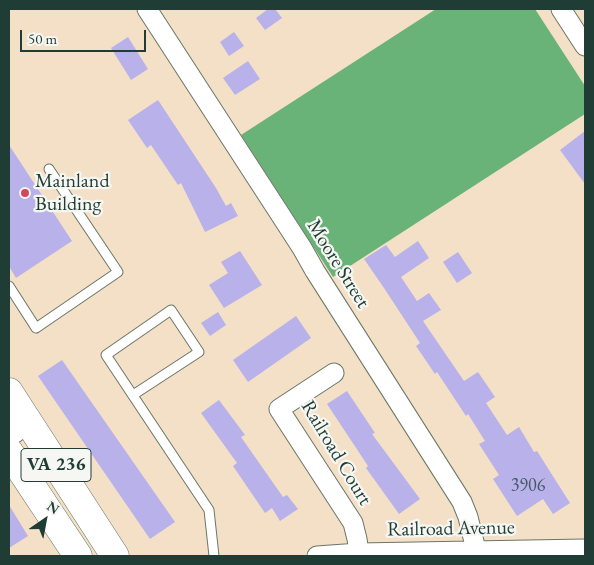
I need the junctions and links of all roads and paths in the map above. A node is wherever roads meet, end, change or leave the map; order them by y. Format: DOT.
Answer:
graph roads {
  1 [pos="147,9"];
  2 [pos="561,9"];
  3 [pos="585,46"];
  4 [pos="49,169"];
  5 [pos="9,286"];
  6 [pos="334,373"];
  7 [pos="9,392"];
  8 [pos="133,396"];
  9 [pos="18,426"];
  10 [pos="9,452"];
  11 [pos="465,552"];
  12 [pos="578,552"];
  13 [pos="359,553"];
  14 [pos="532,553"];
  15 [pos="78,556"];
  16 [pos="115,556"];
  17 [pos="214,556"];
  18 [pos="317,556"];
  1 -- 11 [label="street, Moore Street"];
  2 -- 3 [label="street"];
  4 -- 5 [label="lane"];
  6 -- 13 [label="street, Railroad Court"];
  7 -- 9 [label="main road, VA 236"];
  8 -- 8 [label="lane"];
  8 -- 17 [label="lane"];
  9 -- 16 [label="main road, VA 236"];
  10 -- 15 [label="main road, VA 236"];
  11 -- 13 [label="street, Railroad Avenue"];
  11 -- 14 [label="street, Railroad Avenue"];
  12 -- 14 [label="street, Railroad Avenue"];
  13 -- 18 [label="street, Railroad Avenue"];
}
